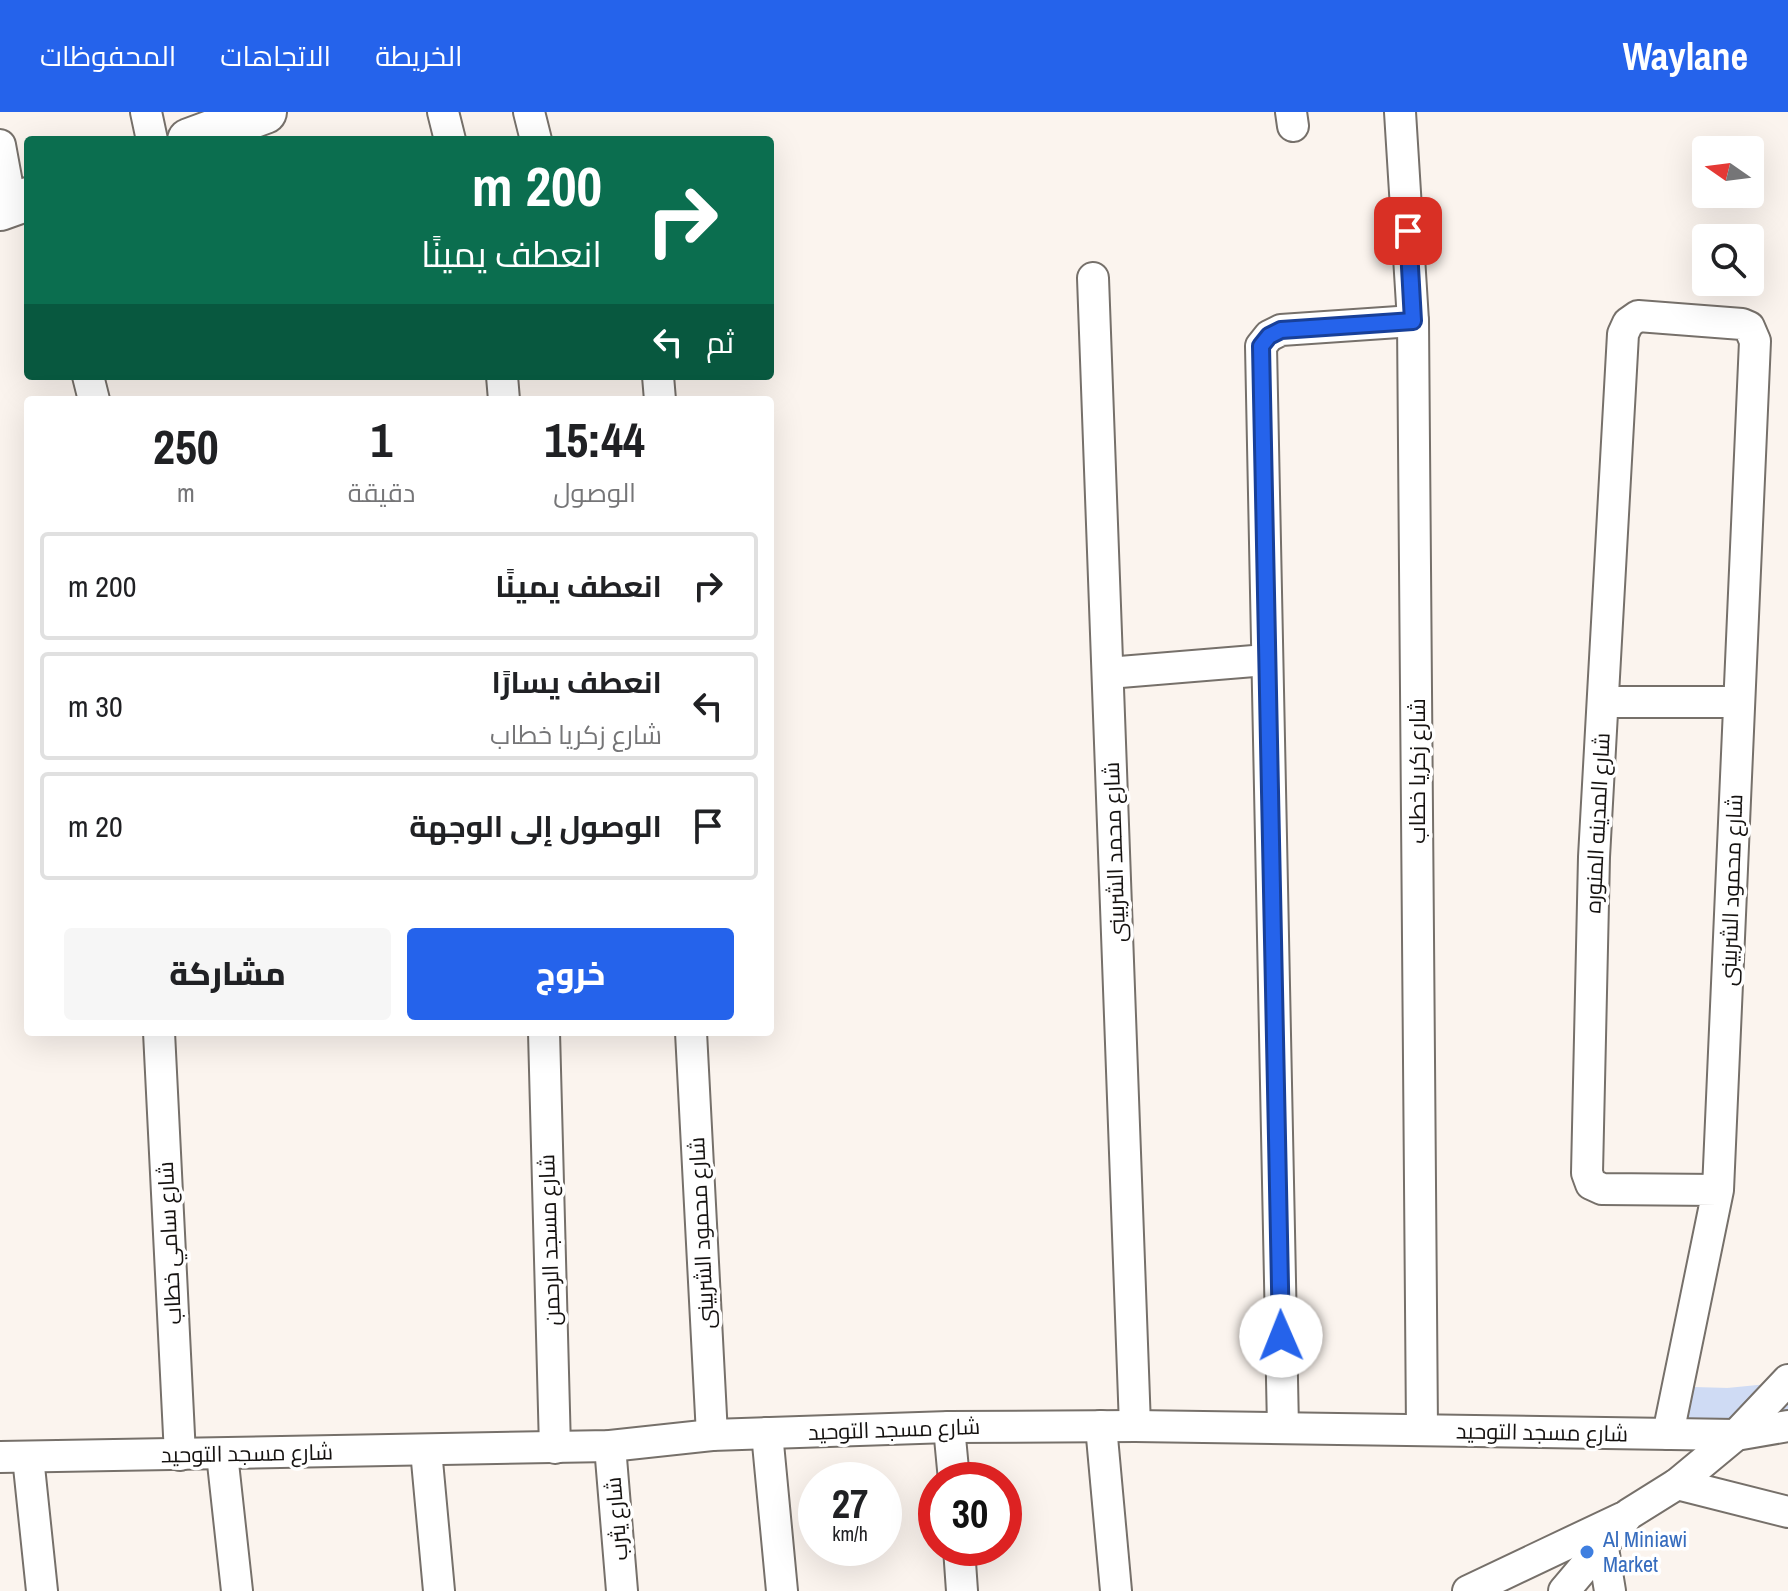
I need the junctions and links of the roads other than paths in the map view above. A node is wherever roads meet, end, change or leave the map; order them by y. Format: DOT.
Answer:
graph roads {
  1 [pos="146,112"];
  2 [pos="265,112"];
  3 [pos="443,112"];
  4 [pos="529,112"];
  5 [pos="1400,112"];
  6 [pos="151,136"];
  7 [pos="200,136"];
  8 [pos="449,136"];
  9 [pos="535,136"];
  10 [pos="0,145"];
  11 [pos="13,204"];
  12 [pos="1093,278"];
  13 [pos="1413,321"];
  14 [pos="1755,341"];
  15 [pos="1266,660"];
  16 [pos="1108,673"];
  17 [pos="1603,702"];
  18 [pos="1739,702"];
  19 [pos="159,1036"];
  20 [pos="544,1036"];
  21 [pos="691,1036"];
  22 [pos="1718,1190"];
  23 [pos="1782,1389"];
  24 [pos="1101,1426"];
  25 [pos="1135,1426"];
  26 [pos="1788,1426"];
  27 [pos="949,1427"];
  28 [pos="1283,1428"];
  29 [pos="1422,1430"];
  30 [pos="767,1433"];
  31 [pos="1668,1434"];
  32 [pos="712,1435"];
  33 [pos="1736,1435"];
  34 [pos="610,1446"];
  35 [pos="555,1448"];
  36 [pos="426,1450"];
  37 [pos="222,1454"];
  38 [pos="180,1455"];
  39 [pos="14,1457"];
  40 [pos="952,1462"];
  41 [pos="1677,1484"];
  42 [pos="1788,1512"];
  43 [pos="1629,1514"];
  44 [pos="1603,1548"];
  45 [pos="960,1566"];
  46 [pos="42,1591"];
  47 [pos="237,1591"];
  48 [pos="439,1591"];
  49 [pos="622,1591"];
  50 [pos="782,1591"];
  51 [pos="962,1591"];
  52 [pos="1116,1591"];
  53 [pos="1468,1591"];
  54 [pos="1564,1591"];
  55 [pos="1610,1591"];
  1 -- 6 [label="street"];
  2 -- 7 [label="street"];
  3 -- 8 [label="street"];
  4 -- 9 [label="street"];
  5 -- 13 [label="street, شارع زكريا خطاب"];
  10 -- 11 [label="street"];
  12 -- 16 [label="street, شارع محمد الشربينى"];
  13 -- 15 [label="street"];
  13 -- 29 [label="street, شارع زكريا خطاب"];
  14 -- 17 [label="street, شارع المدينه المنوره"];
  14 -- 18 [label="street, شارع محمود الشربينى"];
  15 -- 16 [label="street"];
  15 -- 28 [label="street"];
  16 -- 25 [label="street, شارع محمد الشربينى"];
  17 -- 18 [label="street"];
  17 -- 22 [label="street, شارع المدينه المنوره"];
  18 -- 22 [label="street, شارع محمود الشربينى"];
  19 -- 38 [label="street, شارع سامي خطاب"];
  20 -- 35 [label="street, شارع مسجد الرحمن"];
  21 -- 32 [label="street, شارع محمود الشربينى"];
  22 -- 31 [label="street, شارع محمود الشربينى"];
  23 -- 33 [label="street"];
  24 -- 25 [label="street, شارع مسجد التوحيد"];
  24 -- 27 [label="street, شارع مسجد التوحيد"];
  24 -- 52 [label="street"];
  25 -- 28 [label="street, شارع مسجد التوحيد"];
  26 -- 33 [label="street, شارع مسجد التوحيد"];
  27 -- 30 [label="street, شارع مسجد التوحيد"];
  27 -- 40 [label="street"];
  28 -- 29 [label="street, شارع مسجد التوحيد"];
  29 -- 31 [label="street, شارع مسجد التوحيد"];
  30 -- 32 [label="street, شارع مسجد التوحيد"];
  30 -- 50 [label="street"];
  31 -- 33 [label="street, شارع مسجد التوحيد"];
  32 -- 34 [label="street, شارع مسجد التوحيد"];
  33 -- 41 [label="street"];
  34 -- 35 [label="street, شارع مسجد التوحيد"];
  34 -- 49 [label="street, شارع يثرب"];
  35 -- 36 [label="street, شارع مسجد التوحيد"];
  36 -- 37 [label="street, شارع مسجد التوحيد"];
  36 -- 48 [label="street"];
  37 -- 38 [label="street, شارع مسجد التوحيد"];
  37 -- 47 [label="street"];
  38 -- 39 [label="street, شارع مسجد التوحيد"];
  39 -- 46 [label="street"];
  41 -- 42 [label="street"];
  41 -- 43 [label="street"];
  43 -- 44 [label="street"];
  43 -- 53 [label="street"];
  44 -- 54 [label="street"];
  44 -- 55 [label="street"];
  45 -- 51 [label="street"];
}
